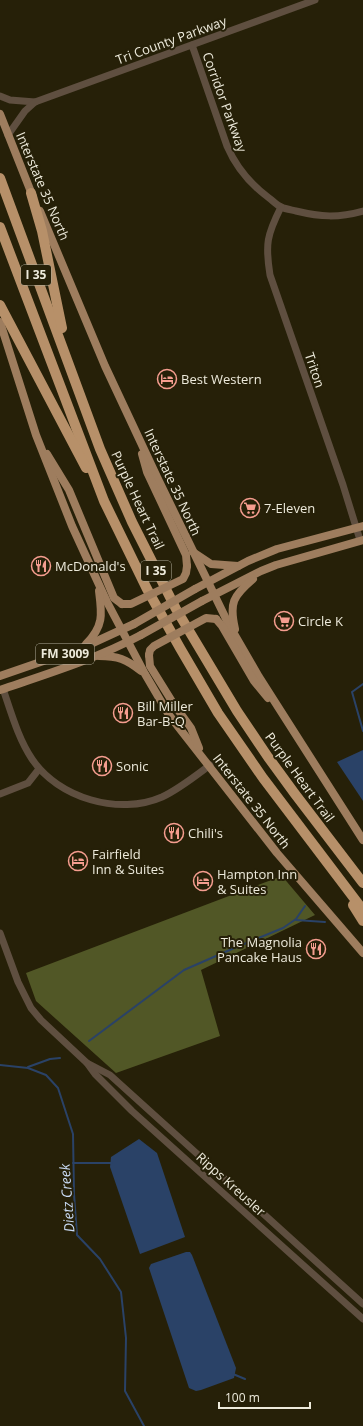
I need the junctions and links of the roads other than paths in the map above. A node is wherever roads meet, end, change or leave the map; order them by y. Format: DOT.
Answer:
graph roads {
  1 [pos="315,0"];
  2 [pos="192,45"];
  3 [pos="0,96"];
  4 [pos="35,102"];
  5 [pos="0,114"];
  6 [pos="8,135"];
  7 [pos="0,178"];
  8 [pos="31,193"];
  9 [pos="281,207"];
  10 [pos="363,211"];
  11 [pos="0,227"];
  12 [pos="0,305"];
  13 [pos="0,322"];
  14 [pos="72,371"];
  15 [pos="36,435"];
  16 [pos="137,435"];
  17 [pos="104,501"];
  18 [pos="360,527"];
  19 [pos="362,540"];
  20 [pos="193,552"];
  21 [pos="239,566"];
  22 [pos="261,572"];
  23 [pos="97,582"];
  24 [pos="208,582"];
  25 [pos="214,594"];
  26 [pos="121,631"];
  27 [pos="238,639"];
  28 [pos="127,642"];
  29 [pos="84,647"];
  30 [pos="94,656"];
  31 [pos="145,674"];
  32 [pos="0,676"];
  33 [pos="2,690"];
  34 [pos="293,728"];
  35 [pos="204,758"];
  36 [pos="210,765"];
  37 [pos="39,769"];
  38 [pos="0,794"];
  39 [pos="363,840"];
  40 [pos="334,845"];
  41 [pos="329,866"];
  42 [pos="363,874"];
  43 [pos="363,883"];
  44 [pos="363,910"];
  45 [pos="363,921"];
  46 [pos="0,933"];
  47 [pos="363,952"];
  48 [pos="87,1062"];
  49 [pos="363,1304"];
  50 [pos="363,1319"];
  1 -- 2 [label="street, Tri County Parkway"];
  2 -- 4 [label="street, Tri County Parkway"];
  2 -- 9 [label="street, Corridor Parkway"];
  3 -- 4 [label="street, Tri County Parkway"];
  4 -- 6 [label="street, Tri County Parkway"];
  5 -- 6 [label="main road, Interstate 35 North"];
  6 -- 8 [label="main road, Interstate 35 North"];
  7 -- 14 [label="highway, Purple Heart Trail / I 35"];
  8 -- 14 [label="highway"];
  8 -- 16 [label="main road, Interstate 35 North"];
  9 -- 10 [label="street, Corridor Parkway"];
  9 -- 18 [label="street, Triton"];
  11 -- 17 [label="highway, I 35"];
  12 -- 17 [label="highway"];
  13 -- 15 [label="main road, Interstate 35 North"];
  14 -- 40 [label="highway, Purple Heart Trail / I 35"];
  15 -- 16 [label="main road, bridge"];
  15 -- 23 [label="main road, Interstate 35 North"];
  16 -- 20 [label="main road, Interstate 35 North"];
  17 -- 41 [label="highway, I 35"];
  18 -- 19 [label="street, Triton"];
  18 -- 21 [label="main road, FM 3009"];
  19 -- 22 [label="main road, FM 3009"];
  20 -- 21 [label="main road"];
  20 -- 24 [label="main road, Interstate 35 North"];
  21 -- 24 [label="main road, FM 3009"];
  22 -- 25 [label="main road, FM 3009"];
  22 -- 27 [label="main road"];
  23 -- 26 [label="main road, Interstate 35 North"];
  23 -- 29 [label="main road"];
  24 -- 25 [label="main road, Interstate 35 North"];
  24 -- 26 [label="main road, FM 3009, bridge"];
  25 -- 27 [label="main road, Interstate 35 North"];
  25 -- 28 [label="main road, FM 3009, bridge"];
  26 -- 28 [label="main road, Interstate 35 North"];
  26 -- 29 [label="main road, FM 3009"];
  27 -- 34 [label="main road, Interstate 35 North"];
  28 -- 30 [label="main road, FM 3009"];
  28 -- 31 [label="main road, Interstate 35 North"];
  29 -- 32 [label="main road, FM 3009"];
  30 -- 31 [label="main road"];
  30 -- 33 [label="main road, FM 3009"];
  31 -- 35 [label="main road, Interstate 35 North"];
  33 -- 37 [label="street"];
  34 -- 35 [label="main road, bridge"];
  34 -- 39 [label="main road, Interstate 35 North"];
  35 -- 36 [label="main road, Interstate 35 North"];
  36 -- 37 [label="street"];
  36 -- 47 [label="main road, Interstate 35 North"];
  37 -- 38 [label="street"];
  40 -- 42 [label="highway"];
  40 -- 43 [label="highway, Purple Heart Trail / I 35"];
  41 -- 44 [label="highway, I 35"];
  41 -- 45 [label="highway"];
  46 -- 48 [label="street, Ripps Kreusler"];
  48 -- 49 [label="street, Ripps Kreusler"];
  48 -- 50 [label="street, Ripps Kreusler"];
}
